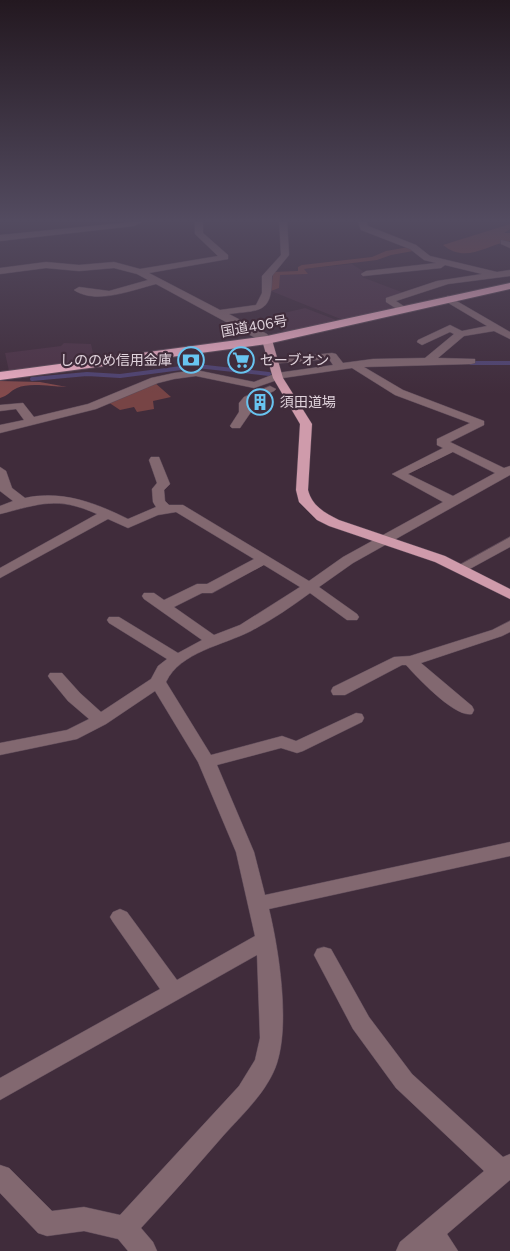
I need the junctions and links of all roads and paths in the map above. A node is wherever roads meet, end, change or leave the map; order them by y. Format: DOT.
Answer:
graph roads {
  1 [pos="149,277"];
  2 [pos="267,277"];
  3 [pos="481,277"];
  4 [pos="155,281"];
  5 [pos="510,286"];
  6 [pos="79,290"];
  7 [pos="448,299"];
  8 [pos="404,309"];
  9 [pos="218,314"];
  10 [pos="494,328"];
  11 [pos="508,333"];
  12 [pos="461,334"];
  13 [pos="267,340"];
  14 [pos="422,342"];
  15 [pos="471,361"];
  16 [pos="274,362"];
  17 [pos="426,363"];
  18 [pos="355,365"];
  19 [pos="340,367"];
  20 [pos="0,376"];
  21 [pos="279,380"];
  22 [pos="0,408"];
  23 [pos="30,420"];
  24 [pos="236,426"];
  25 [pos="1,427"];
  26 [pos="452,448"];
  27 [pos="155,460"];
  28 [pos="0,471"];
  29 [pos="508,472"];
  30 [pos="21,501"];
  31 [pos="454,502"];
  32 [pos="164,508"];
  33 [pos="0,510"];
  34 [pos="107,514"];
  35 [pos="386,540"];
  36 [pos="510,541"];
  37 [pos="265,559"];
  38 [pos="461,568"];
  39 [pos="0,574"];
  40 [pos="310,587"];
  41 [pos="510,595"];
  42 [pos="149,596"];
  43 [pos="164,606"];
  44 [pos="352,617"];
  45 [pos="114,620"];
  46 [pos="510,626"];
  47 [pos="213,641"];
  48 [pos="177,659"];
  49 [pos="411,661"];
  50 [pos="56,676"];
  51 [pos="158,682"];
  52 [pos="339,691"];
  53 [pos="466,710"];
  54 [pos="356,718"];
  55 [pos="100,720"];
  56 [pos="0,749"];
  57 [pos="207,762"];
  58 [pos="510,849"];
  59 [pos="259,904"];
  60 [pos="120,917"];
  61 [pos="266,940"];
  62 [pos="324,956"];
  63 [pos="174,993"];
  64 [pos="0,1090"];
  65 [pos="506,1169"];
  66 [pos="0,1176"];
  67 [pos="438,1242"];
  68 [pos="133,1243"];
  69 [pos="409,1251"];
  1 -- 4 [label="street"];
  2 -- 9 [label="street"];
  3 -- 8 [label="street"];
  4 -- 6 [label="street"];
  4 -- 9 [label="street"];
  5 -- 7 [label="highway, 国道406号"];
  7 -- 8 [label="highway, 国道406号"];
  7 -- 10 [label="street"];
  8 -- 13 [label="highway, 国道406号"];
  9 -- 13 [label="street"];
  10 -- 11 [label="street"];
  10 -- 12 [label="street"];
  12 -- 14 [label="street"];
  12 -- 17 [label="street"];
  13 -- 16 [label="main road"];
  13 -- 20 [label="highway, 国道406号"];
  15 -- 17 [label="street"];
  16 -- 19 [label="street"];
  16 -- 21 [label="main road"];
  17 -- 18 [label="street"];
  18 -- 19 [label="street"];
  18 -- 26 [label="street"];
  19 -- 21 [label="street"];
  21 -- 23 [label="street"];
  21 -- 24 [label="street"];
  21 -- 35 [label="main road"];
  22 -- 23 [label="street"];
  23 -- 25 [label="street"];
  26 -- 29 [label="street"];
  26 -- 31 [label="street"];
  27 -- 32 [label="street"];
  28 -- 30 [label="street"];
  29 -- 31 [label="street"];
  30 -- 33 [label="street"];
  30 -- 34 [label="street"];
  31 -- 35 [label="street"];
  32 -- 34 [label="street"];
  32 -- 37 [label="street"];
  34 -- 39 [label="street"];
  35 -- 38 [label="main road"];
  35 -- 40 [label="street"];
  36 -- 38 [label="street"];
  37 -- 40 [label="street"];
  37 -- 43 [label="street"];
  38 -- 41 [label="main road"];
  40 -- 44 [label="street"];
  40 -- 47 [label="street"];
  42 -- 43 [label="street"];
  43 -- 47 [label="street"];
  45 -- 48 [label="street"];
  46 -- 49 [label="street"];
  47 -- 48 [label="street"];
  48 -- 51 [label="street"];
  49 -- 52 [label="street"];
  49 -- 53 [label="street"];
  50 -- 55 [label="street"];
  51 -- 55 [label="street"];
  51 -- 57 [label="street"];
  54 -- 57 [label="street"];
  55 -- 56 [label="street"];
  57 -- 59 [label="street"];
  58 -- 59 [label="street"];
  59 -- 61 [label="street"];
  60 -- 63 [label="street"];
  61 -- 63 [label="street"];
  61 -- 68 [label="street"];
  62 -- 65 [label="street"];
  63 -- 64 [label="street"];
  65 -- 67 [label="street"];
  66 -- 68 [label="street"];
  67 -- 69 [label="street"];
}
